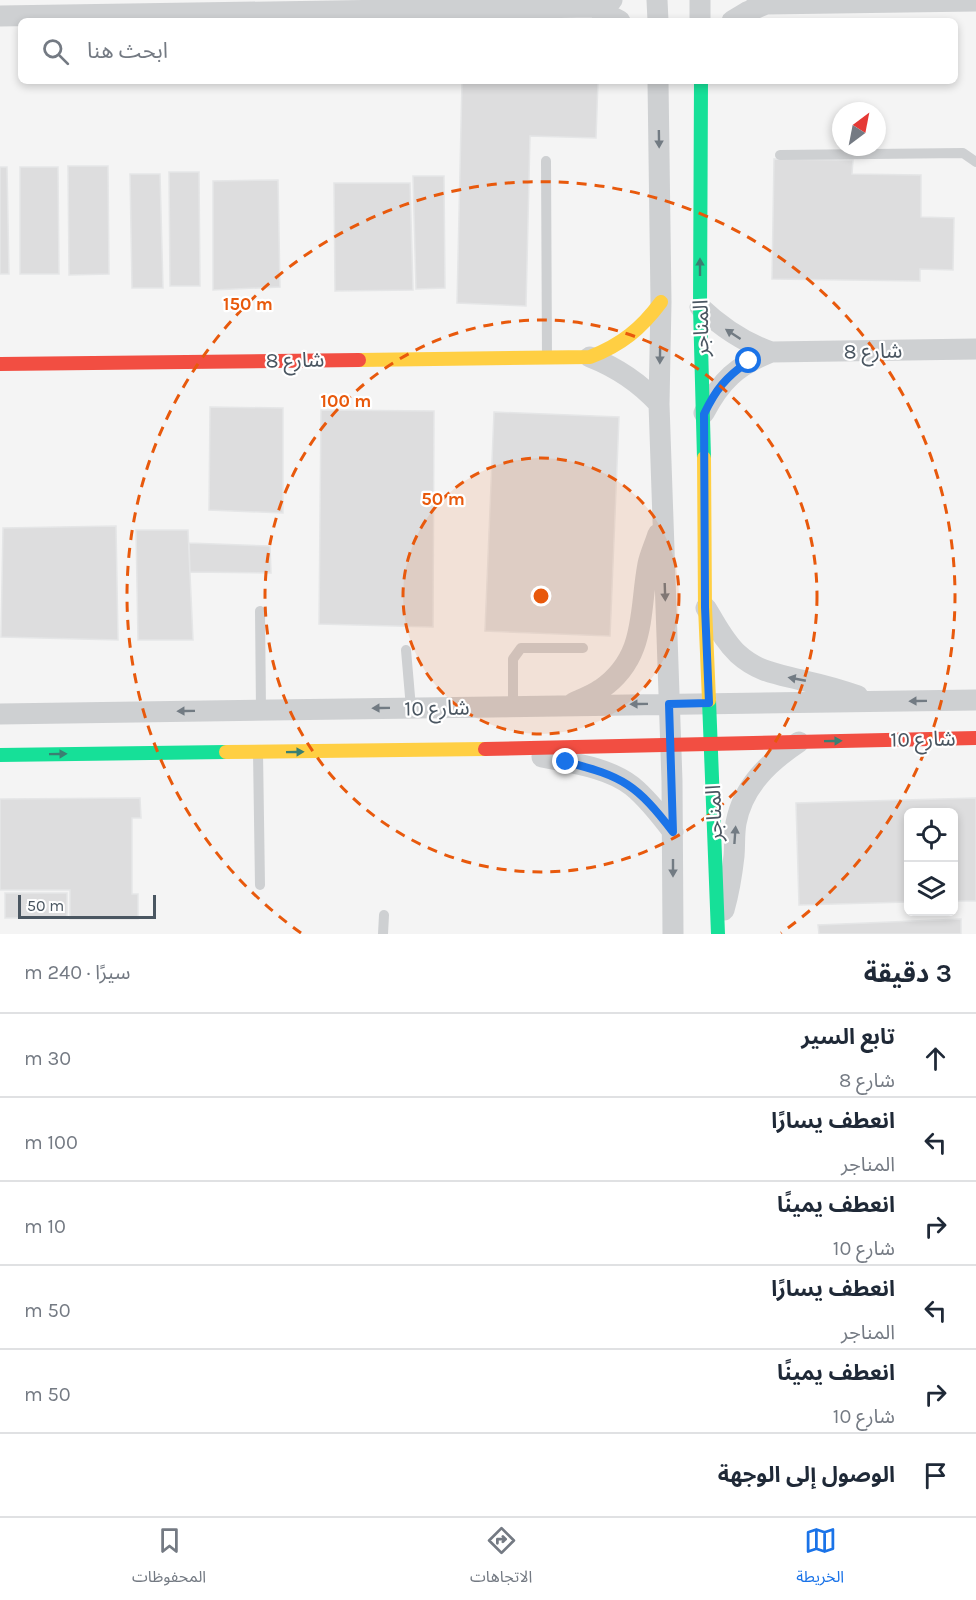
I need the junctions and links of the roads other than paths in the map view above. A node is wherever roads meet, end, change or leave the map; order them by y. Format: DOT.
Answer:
graph roads {
  1 [pos="657,0"];
  2 [pos="700,0"];
  3 [pos="976,1"];
  4 [pos="761,2"];
  5 [pos="603,4"];
  6 [pos="0,16"];
  7 [pos="617,18"];
  8 [pos="658,18"];
  9 [pos="700,18"];
  10 [pos="737,18"];
  11 [pos="658,84"];
  12 [pos="701,84"];
  13 [pos="780,155"];
  14 [pos="546,161"];
  15 [pos="976,162"];
  16 [pos="661,302"];
  17 [pos="700,307"];
  18 [pos="976,350"];
  19 [pos="771,352"];
  20 [pos="547,357"];
  21 [pos="590,357"];
  22 [pos="0,364"];
  23 [pos="659,404"];
  24 [pos="704,414"];
  25 [pos="663,522"];
  26 [pos="705,607"];
  27 [pos="260,611"];
  28 [pos="583,648"];
  29 [pos="406,650"];
  30 [pos="976,700"];
  31 [pos="873,701"];
  32 [pos="709,703"];
  33 [pos="669,704"];
  34 [pos="513,706"];
  35 [pos="569,706"];
  36 [pos="411,708"];
  37 [pos="261,710"];
  38 [pos="0,714"];
  39 [pos="976,738"];
  40 [pos="801,741"];
  41 [pos="712,745"];
  42 [pos="670,747"];
  43 [pos="509,749"];
  44 [pos="258,752"];
  45 [pos="0,755"];
  46 [pos="673,832"];
  47 [pos="260,885"];
  48 [pos="384,915"];
  49 [pos="383,934"];
  50 [pos="673,934"];
  51 [pos="718,934"];
  1 -- 8 [label="street"];
  2 -- 9 [label="street"];
  3 -- 4 [label="street"];
  4 -- 10 [label="street"];
  5 -- 6 [label="street"];
  5 -- 7 [label="street"];
  11 -- 16 [label="street, المناجر, one-way"];
  17 -- 12 [label="street, المناجر, one-way"];
  13 -- 15 [label="lane"];
  14 -- 20 [label="lane"];
  16 -- 21 [label="street, شارع 8"];
  16 -- 23 [label="street, المناجر, one-way"];
  19 -- 17 [label="street, شارع 8, one-way"];
  17 -- 24 [label="street, المناجر"];
  18 -- 19 [label="street, شارع 8"];
  19 -- 24 [label="street, شارع 8"];
  20 -- 21 [label="street, شارع 8"];
  20 -- 22 [label="street, شارع 8"];
  21 -- 23 [label="street, شارع 8"];
  23 -- 25 [label="street, المناجر"];
  24 -- 26 [label="street, المناجر"];
  25 -- 33 [label="street, المناجر, one-way"];
  25 -- 35 [label="street, المناجر"];
  31 -- 26 [label="street, شارع 10, one-way"];
  26 -- 32 [label="street, المناجر"];
  27 -- 37 [label="lane"];
  28 -- 34 [label="lane"];
  29 -- 36 [label="lane"];
  30 -- 31 [label="street, شارع 10, one-way"];
  31 -- 32 [label="street, شارع 10"];
  32 -- 33 [label="street, شارع 10"];
  32 -- 41 [label="street, المناجر"];
  33 -- 35 [label="street, شارع 10, one-way"];
  33 -- 42 [label="street, المناجر"];
  34 -- 35 [label="street, شارع 10"];
  34 -- 36 [label="street, شارع 10"];
  36 -- 37 [label="street, شارع 10, one-way"];
  37 -- 38 [label="street, شارع 10, one-way"];
  40 -- 39 [label="street, شارع 10, one-way"];
  40 -- 41 [label="street, شارع 10"];
  51 -- 40 [label="street, المناجر, one-way"];
  41 -- 42 [label="street, شارع 10"];
  41 -- 51 [label="street, المناجر"];
  42 -- 43 [label="street, شارع 10"];
  42 -- 46 [label="street, المناجر"];
  44 -- 43 [label="street, شارع 10, one-way"];
  43 -- 46 [label="street, شارع 10"];
  45 -- 44 [label="street, شارع 10, one-way"];
  44 -- 47 [label="lane"];
  46 -- 50 [label="street, المناجر, one-way"];
  48 -- 49 [label="lane"];
}
